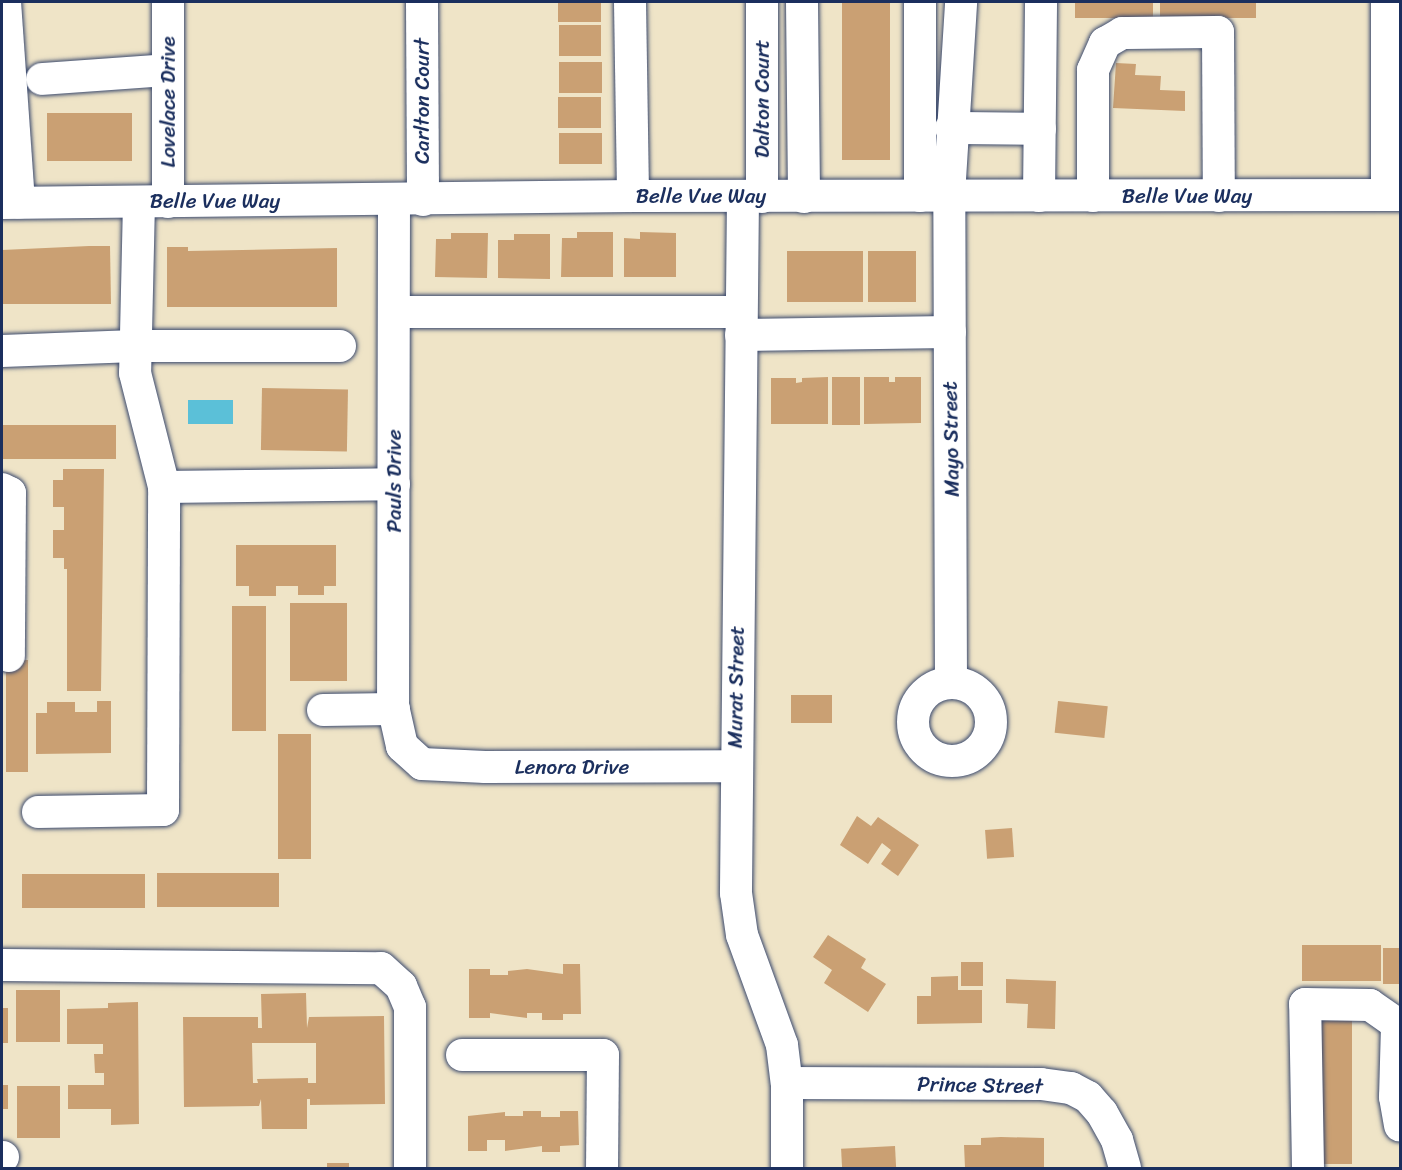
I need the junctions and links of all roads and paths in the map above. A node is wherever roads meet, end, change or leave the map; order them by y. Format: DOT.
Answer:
graph roads {
  1 [pos="5,2"];
  2 [pos="168,2"];
  3 [pos="422,2"];
  4 [pos="630,2"];
  5 [pos="762,2"];
  6 [pos="802,2"];
  7 [pos="920,2"];
  8 [pos="962,2"];
  9 [pos="1041,2"];
  10 [pos="1387,2"];
  11 [pos="6,67"];
  12 [pos="168,70"];
  13 [pos="42,79"];
  14 [pos="951,128"];
  15 [pos="1040,129"];
  16 [pos="1394,195"];
  17 [pos="633,196"];
  18 [pos="934,196"];
  19 [pos="1039,196"];
  20 [pos="1094,196"];
  21 [pos="1219,196"];
  22 [pos="752,197"];
  23 [pos="804,197"];
  24 [pos="408,200"];
  25 [pos="154,202"];
  26 [pos="10,203"];
  27 [pos="394,312"];
  28 [pos="741,324"];
  29 [pos="950,332"];
  30 [pos="135,346"];
  31 [pos="339,346"];
  32 [pos="2,351"];
  33 [pos="394,484"];
  34 [pos="164,487"];
  35 [pos="2,489"];
  36 [pos="9,656"];
  37 [pos="951,683"];
  38 [pos="394,709"];
  39 [pos="323,710"];
  40 [pos="410,757"];
  41 [pos="735,766"];
  42 [pos="38,812"];
  43 [pos="2,965"];
  44 [pos="1399,1026"];
  45 [pos="462,1055"];
  46 [pos="787,1083"];
  47 [pos="1401,1126"];
  48 [pos="410,1168"];
  49 [pos="602,1168"];
  50 [pos="787,1168"];
  51 [pos="1125,1168"];
  52 [pos="1308,1168"];
  1 -- 11 [label="street"];
  2 -- 12 [label="street, Lovelace Drive"];
  3 -- 24 [label="street, Carlton Court"];
  4 -- 17 [label="street"];
  5 -- 22 [label="street, Dalton Court"];
  6 -- 23 [label="street"];
  7 -- 18 [label="street"];
  8 -- 14 [label="street"];
  9 -- 15 [label="street"];
  10 -- 16 [label="street"];
  11 -- 26 [label="street"];
  12 -- 13 [label="street"];
  12 -- 25 [label="street, Lovelace Drive"];
  14 -- 15 [label="street"];
  14 -- 18 [label="street"];
  15 -- 19 [label="street"];
  16 -- 21 [label="street, Belle Vue Way"];
  17 -- 22 [label="street, Belle Vue Way"];
  17 -- 24 [label="street, Belle Vue Way"];
  18 -- 19 [label="street, Belle Vue Way"];
  18 -- 23 [label="street, Belle Vue Way"];
  18 -- 29 [label="street, Mayo Street"];
  19 -- 20 [label="street, Belle Vue Way"];
  20 -- 21 [label="street, Belle Vue Way"];
  20 -- 21 [label="street"];
  22 -- 23 [label="street, Belle Vue Way"];
  22 -- 28 [label="street, Murat Street"];
  24 -- 25 [label="street, Belle Vue Way"];
  24 -- 27 [label="street, Pauls Drive"];
  25 -- 26 [label="street, Belle Vue Way"];
  25 -- 30 [label="street, Lovelace Drive"];
  27 -- 28 [label="street"];
  27 -- 33 [label="street, Pauls Drive"];
  28 -- 29 [label="street"];
  28 -- 41 [label="street, Murat Street"];
  29 -- 37 [label="street, Mayo Street"];
  30 -- 31 [label="street"];
  30 -- 32 [label="street"];
  30 -- 34 [label="street, Lovelace Drive"];
  33 -- 34 [label="street"];
  33 -- 38 [label="street, Pauls Drive"];
  34 -- 42 [label="street, Lovelace Drive"];
  35 -- 36 [label="street"];
  38 -- 39 [label="street"];
  38 -- 40 [label="street, Pauls Drive"];
  40 -- 41 [label="street, Lenora Drive"];
  41 -- 46 [label="street, Murat Street"];
  43 -- 48 [label="street"];
  44 -- 47 [label="street"];
  44 -- 52 [label="street"];
  45 -- 49 [label="street"];
  46 -- 50 [label="street, Murat Street"];
  46 -- 51 [label="street, Prince Street"];
}
